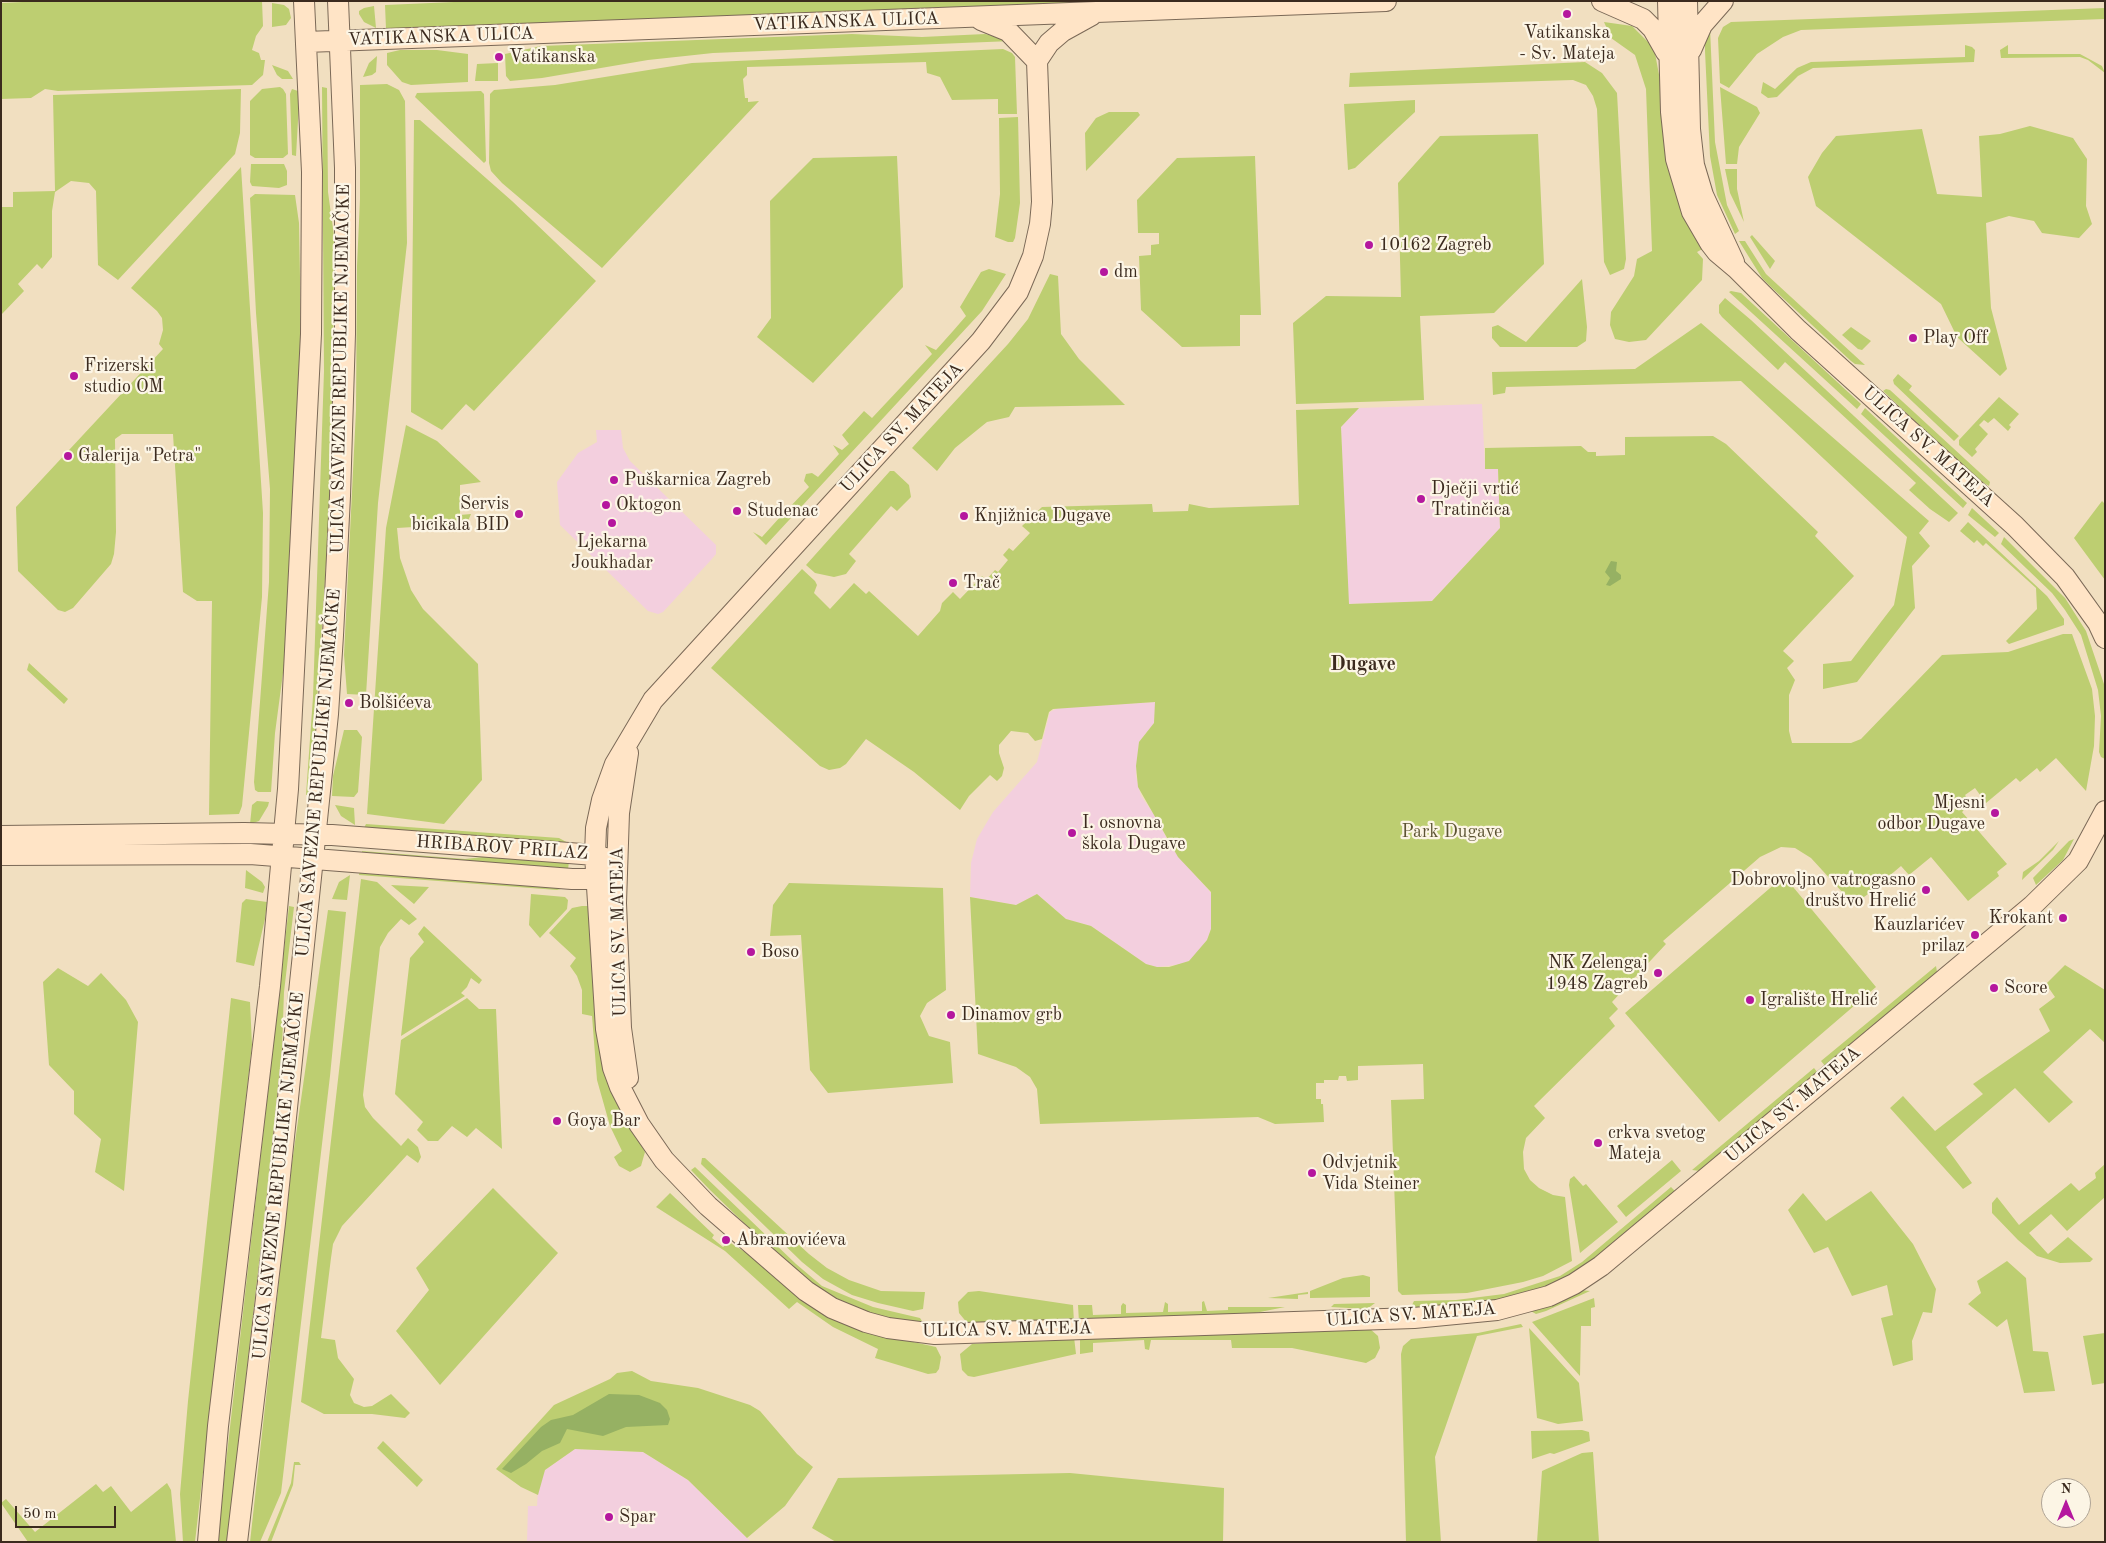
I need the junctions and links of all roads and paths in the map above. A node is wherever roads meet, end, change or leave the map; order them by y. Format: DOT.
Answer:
graph roads {
  1 [pos="304,1"];
  2 [pos="338,1"];
  3 [pos="1386,1"];
  4 [pos="1602,1"];
  5 [pos="1668,1"];
  6 [pos="1687,1"];
  7 [pos="1722,1"];
  8 [pos="1099,12"];
  9 [pos="974,17"];
  10 [pos="340,41"];
  11 [pos="306,42"];
  12 [pos="1678,58"];
  13 [pos="1037,61"];
  14 [pos="2105,638"];
  15 [pos="630,739"];
  16 [pos="2105,811"];
  17 [pos="284,834"];
  18 [pos="314,834"];
  19 [pos="1,836"];
  20 [pos="1,855"];
  21 [pos="595,855"];
  22 [pos="282,856"];
  23 [pos="312,859"];
  24 [pos="617,868"];
  25 [pos="596,880"];
  26 [pos="639,1124"];
  27 [pos="208,1542"];
  28 [pos="237,1542"];
  1 -- 11 [label="street, ULICA SAVEZNE REPUBLIKE NJEMAČKE"];
  2 -- 10 [label="street, ULICA SAVEZNE REPUBLIKE NJEMAČKE"];
  3 -- 8 [label="street, VATIKANSKA ULICA"];
  4 -- 12 [label="street"];
  5 -- 12 [label="street, ULICA SV. MATEJA"];
  6 -- 12 [label="street, ULICA SV. MATEJA"];
  7 -- 12 [label="street"];
  8 -- 9 [label="street, VATIKANSKA ULICA"];
  8 -- 13 [label="street"];
  9 -- 10 [label="street, VATIKANSKA ULICA"];
  9 -- 13 [label="street"];
  10 -- 11 [label="street, VATIKANSKA ULICA"];
  10 -- 18 [label="street, ULICA SAVEZNE REPUBLIKE NJEMAČKE"];
  11 -- 17 [label="street, ULICA SAVEZNE REPUBLIKE NJEMAČKE"];
  12 -- 14 [label="street, ULICA SV. MATEJA"];
  13 -- 15 [label="street, ULICA SV. MATEJA"];
  15 -- 21 [label="street, ULICA SV. MATEJA"];
  15 -- 24 [label="street, ULICA SV. MATEJA"];
  16 -- 26 [label="street, ULICA SV. MATEJA"];
  17 -- 18 [label="street, HRIBAROV PRILAZ"];
  17 -- 19 [label="street, HRIBAROV PRILAZ"];
  17 -- 22 [label="street, ULICA SAVEZNE REPUBLIKE NJEMAČKE"];
  18 -- 21 [label="street, HRIBAROV PRILAZ"];
  18 -- 23 [label="street, ULICA SAVEZNE REPUBLIKE NJEMAČKE"];
  20 -- 22 [label="street, HRIBAROV PRILAZ"];
  21 -- 24 [label="street, HRIBAROV PRILAZ"];
  21 -- 25 [label="street, ULICA SV. MATEJA"];
  22 -- 23 [label="street, HRIBAROV PRILAZ"];
  22 -- 27 [label="street, ULICA SAVEZNE REPUBLIKE NJEMAČKE"];
  23 -- 25 [label="street, HRIBAROV PRILAZ"];
  23 -- 28 [label="street, ULICA SAVEZNE REPUBLIKE NJEMAČKE"];
  24 -- 25 [label="street, HRIBAROV PRILAZ"];
  24 -- 26 [label="street, ULICA SV. MATEJA"];
  25 -- 26 [label="street, ULICA SV. MATEJA"];
}
